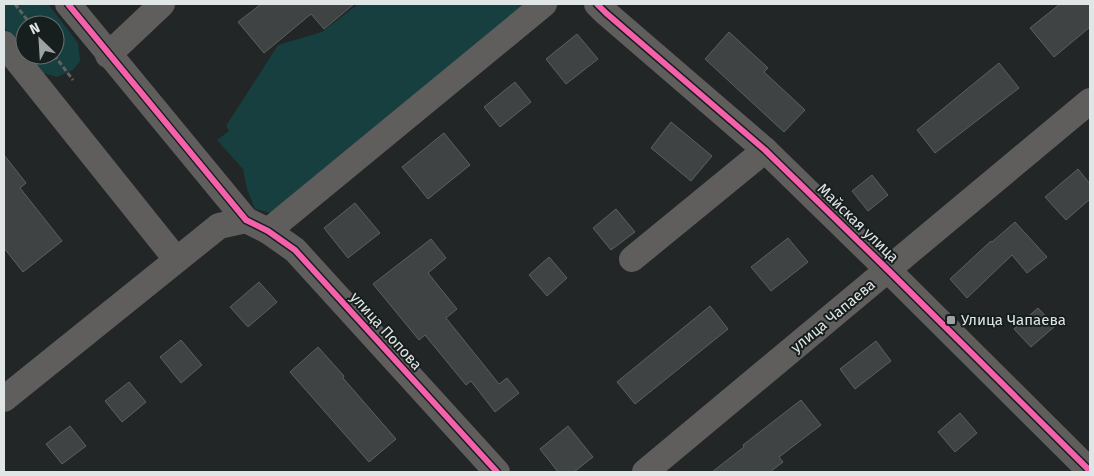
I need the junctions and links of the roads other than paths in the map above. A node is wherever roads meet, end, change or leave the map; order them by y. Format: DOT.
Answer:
graph roads {
  1 [pos="68,4"];
  2 [pos="162,4"];
  3 [pos="544,4"];
  4 [pos="597,4"];
  5 [pos="4,44"];
  6 [pos="108,55"];
  7 [pos="1090,101"];
  8 [pos="765,150"];
  9 [pos="257,225"];
  10 [pos="176,259"];
  11 [pos="632,260"];
  12 [pos="888,270"];
  13 [pos="4,399"];
  14 [pos="1090,471"];
  15 [pos="497,472"];
  16 [pos="645,472"];
  1 -- 6 [label="street, улица Попова"];
  2 -- 6 [label="street"];
  3 -- 9 [label="street"];
  4 -- 8 [label="street, Майская улица"];
  5 -- 10 [label="street"];
  6 -- 9 [label="street, улица Попова"];
  7 -- 12 [label="street, улица Чапаева"];
  8 -- 11 [label="street"];
  8 -- 12 [label="street, Майская улица"];
  9 -- 10 [label="street"];
  9 -- 15 [label="street, улица Попова"];
  10 -- 13 [label="street"];
  12 -- 14 [label="street, Майская улица"];
  12 -- 16 [label="street, улица Чапаева"];
}
